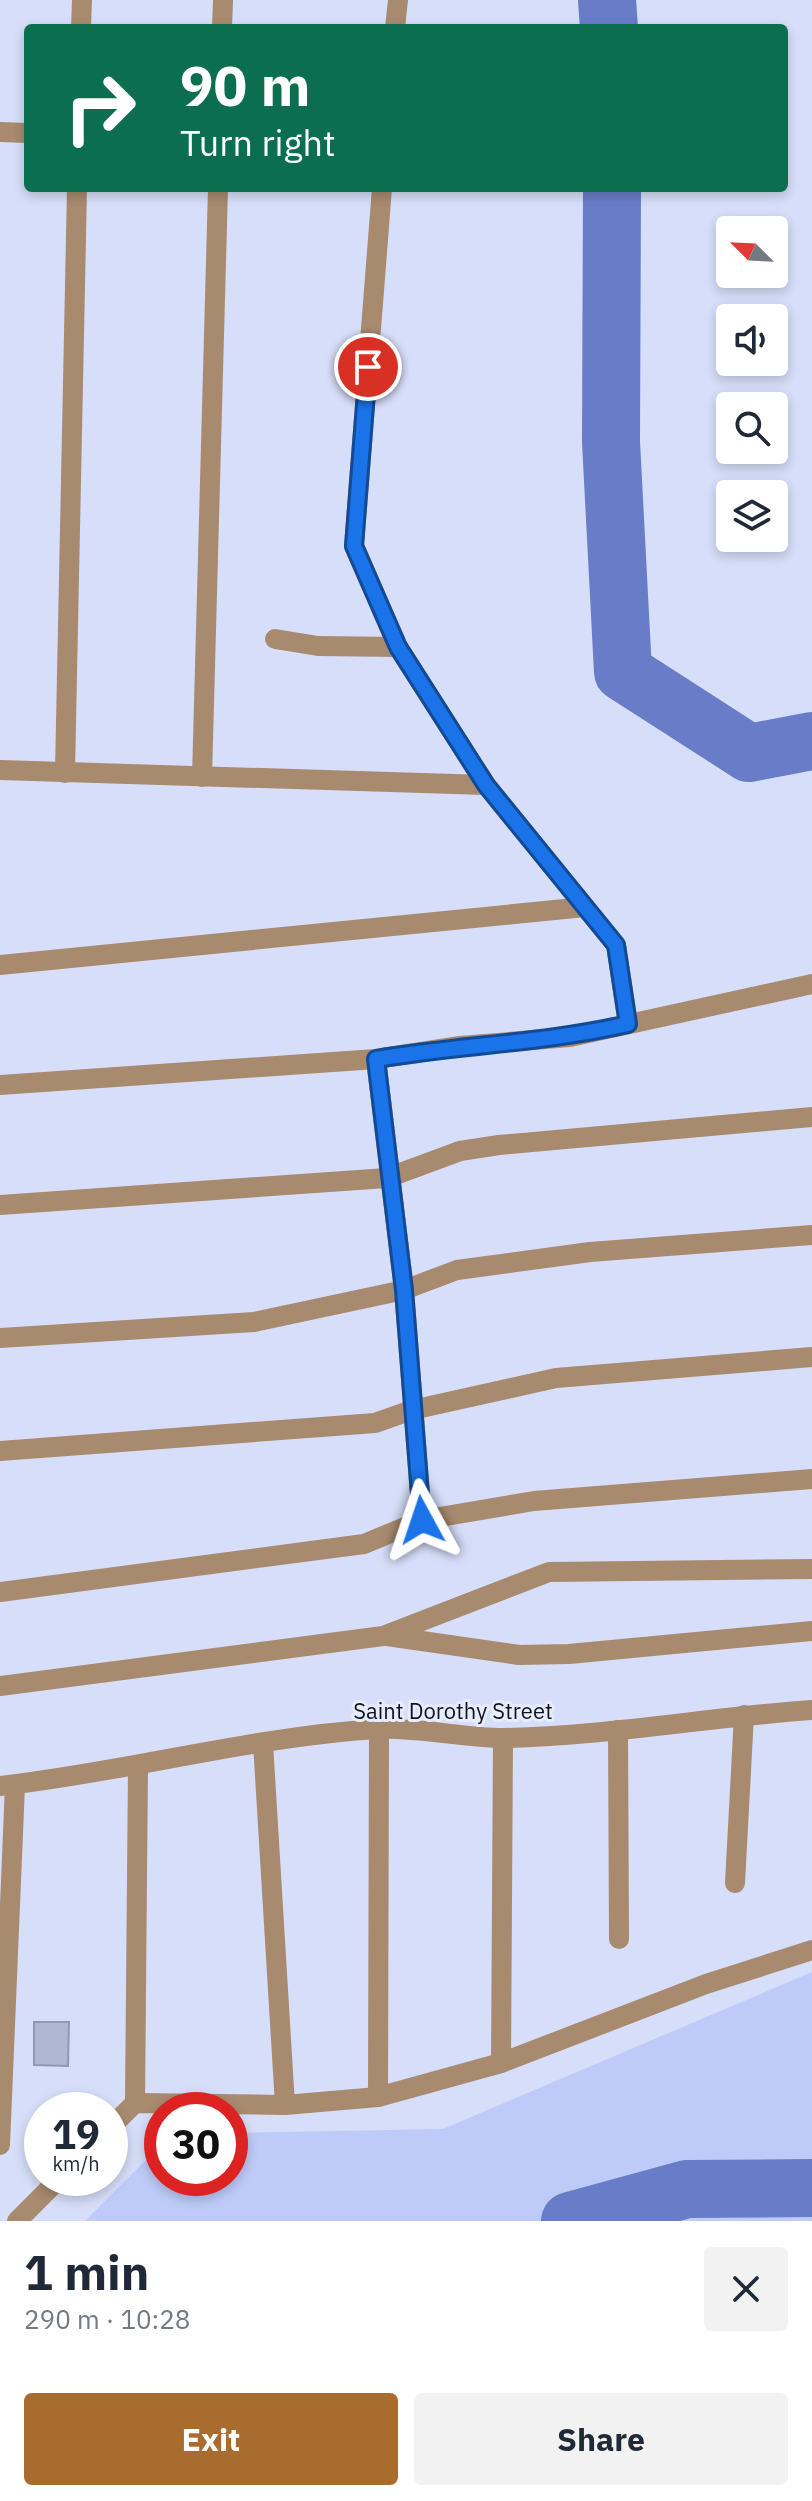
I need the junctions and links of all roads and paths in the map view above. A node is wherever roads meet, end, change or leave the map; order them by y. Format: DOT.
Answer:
graph roads {
  1 [pos="82,0"];
  2 [pos="223,0"];
  3 [pos="398,0"];
  4 [pos="81,24"];
  5 [pos="222,24"];
  6 [pos="395,24"];
  7 [pos="0,132"];
  8 [pos="24,133"];
  9 [pos="77,192"];
  10 [pos="218,192"];
  11 [pos="382,192"];
  12 [pos="275,639"];
  13 [pos="398,647"];
  14 [pos="0,770"];
  15 [pos="65,773"];
  16 [pos="202,777"];
  17 [pos="486,785"];
  18 [pos="585,907"];
  19 [pos="0,965"];
  20 [pos="812,984"];
  21 [pos="628,1024"];
  22 [pos="376,1059"];
  23 [pos="0,1085"];
  24 [pos="812,1117"];
  25 [pos="392,1175"];
  26 [pos="0,1205"];
  27 [pos="812,1235"];
  28 [pos="404,1290"];
  29 [pos="0,1338"];
  30 [pos="812,1357"];
  31 [pos="412,1410"];
  32 [pos="0,1451"];
  33 [pos="812,1479"];
  34 [pos="422,1520"];
  35 [pos="812,1569"];
  36 [pos="0,1592"];
  37 [pos="812,1631"];
  38 [pos="383,1636"];
  39 [pos="0,1686"];
  40 [pos="812,1710"];
  41 [pos="744,1715"];
  42 [pos="379,1729"];
  43 [pos="618,1730"];
  44 [pos="503,1738"];
  45 [pos="263,1743"];
  46 [pos="138,1767"];
  47 [pos="7,1786"];
  48 [pos="735,1883"];
  49 [pos="619,1939"];
  50 [pos="812,1950"];
  51 [pos="501,2063"];
  52 [pos="378,2097"];
  53 [pos="135,2103"];
  54 [pos="285,2105"];
  55 [pos="128,2110"];
  56 [pos="0,2145"];
  57 [pos="42,2196"];
  58 [pos="17,2221"];
  1 -- 4 [label="street"];
  2 -- 5 [label="street"];
  3 -- 6 [label="street"];
  7 -- 8 [label="street"];
  9 -- 15 [label="street"];
  10 -- 16 [label="street"];
  11 -- 13 [label="street"];
  12 -- 13 [label="street"];
  13 -- 17 [label="street"];
  14 -- 15 [label="street"];
  15 -- 16 [label="street"];
  16 -- 17 [label="street"];
  17 -- 18 [label="street"];
  18 -- 19 [label="street"];
  18 -- 21 [label="street"];
  20 -- 21 [label="street"];
  21 -- 22 [label="street"];
  22 -- 23 [label="street"];
  22 -- 25 [label="street"];
  24 -- 25 [label="street"];
  25 -- 26 [label="street"];
  25 -- 28 [label="street"];
  27 -- 28 [label="street"];
  28 -- 29 [label="street"];
  28 -- 31 [label="street"];
  30 -- 31 [label="street"];
  31 -- 32 [label="street"];
  31 -- 34 [label="street"];
  33 -- 34 [label="street"];
  34 -- 36 [label="street"];
  35 -- 38 [label="street"];
  37 -- 38 [label="street"];
  38 -- 39 [label="street"];
  40 -- 41 [label="street, Saint Dorothy Street"];
  41 -- 43 [label="street, Saint Dorothy Street"];
  41 -- 48 [label="street"];
  42 -- 44 [label="street, Saint Dorothy Street"];
  42 -- 45 [label="street, Saint Dorothy Street"];
  42 -- 52 [label="street"];
  43 -- 44 [label="street, Saint Dorothy Street"];
  43 -- 49 [label="street"];
  44 -- 51 [label="street"];
  45 -- 46 [label="street, Saint Dorothy Street"];
  45 -- 54 [label="street"];
  46 -- 47 [label="street, Saint Dorothy Street"];
  46 -- 53 [label="street"];
  47 -- 56 [label="street"];
  50 -- 51 [label="street"];
  51 -- 52 [label="street"];
  52 -- 54 [label="street"];
  53 -- 54 [label="street"];
  53 -- 55 [label="street"];
  57 -- 58 [label="street"];
}
